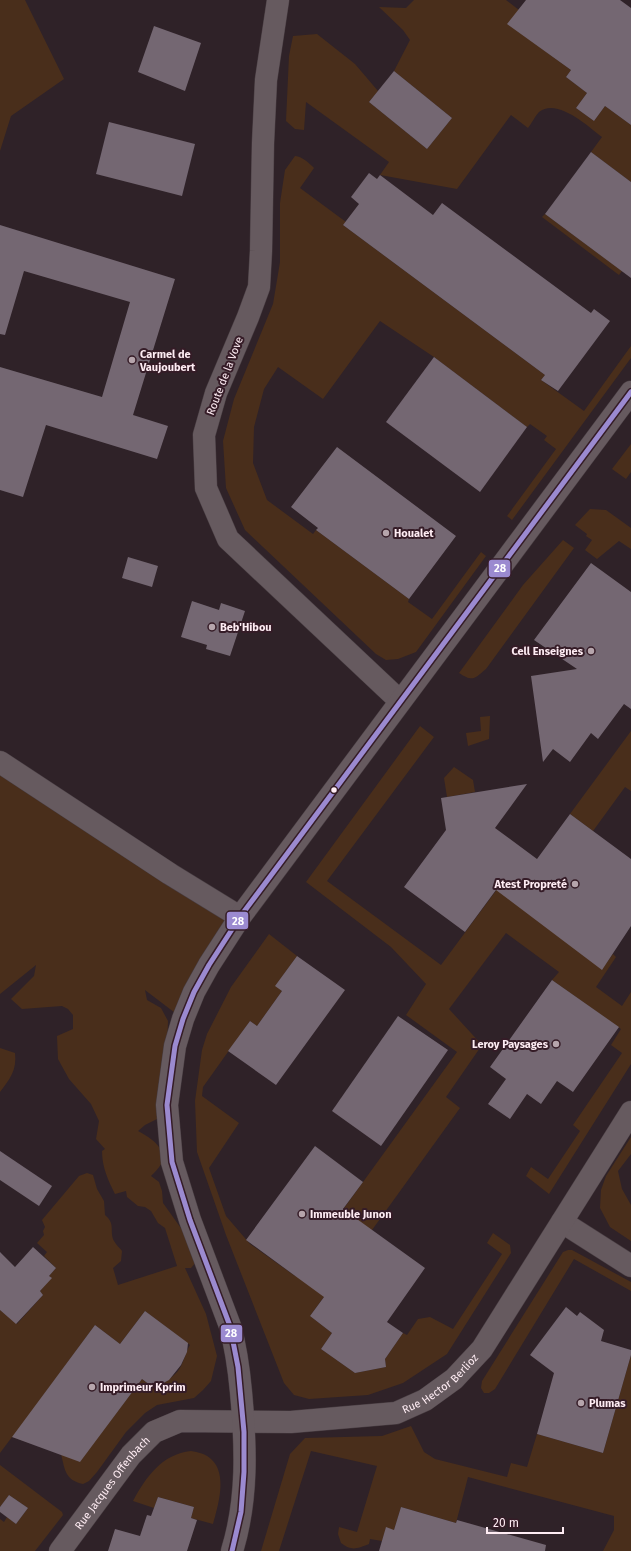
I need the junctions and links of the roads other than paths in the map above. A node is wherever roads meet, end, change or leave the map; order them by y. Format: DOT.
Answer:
graph roads {
  1 [pos="278,0"];
  2 [pos="631,392"];
  3 [pos="400,701"];
  4 [pos="0,762"];
  5 [pos="240,917"];
  6 [pos="631,1112"];
  7 [pos="562,1222"];
  8 [pos="631,1266"];
  9 [pos="245,1422"];
  10 [pos="60,1551"];
  11 [pos="232,1551"];
  1 -- 3 [label="street, Route de la Vove"];
  2 -- 3 [label="street"];
  3 -- 5 [label="street"];
  4 -- 5 [label="street"];
  5 -- 9 [label="street"];
  6 -- 7 [label="street, Rue Hector Berlioz"];
  7 -- 8 [label="street"];
  7 -- 9 [label="street, Rue Hector Berlioz"];
  9 -- 10 [label="street, Rue Jacques Offenbach"];
  9 -- 11 [label="street"];
}
